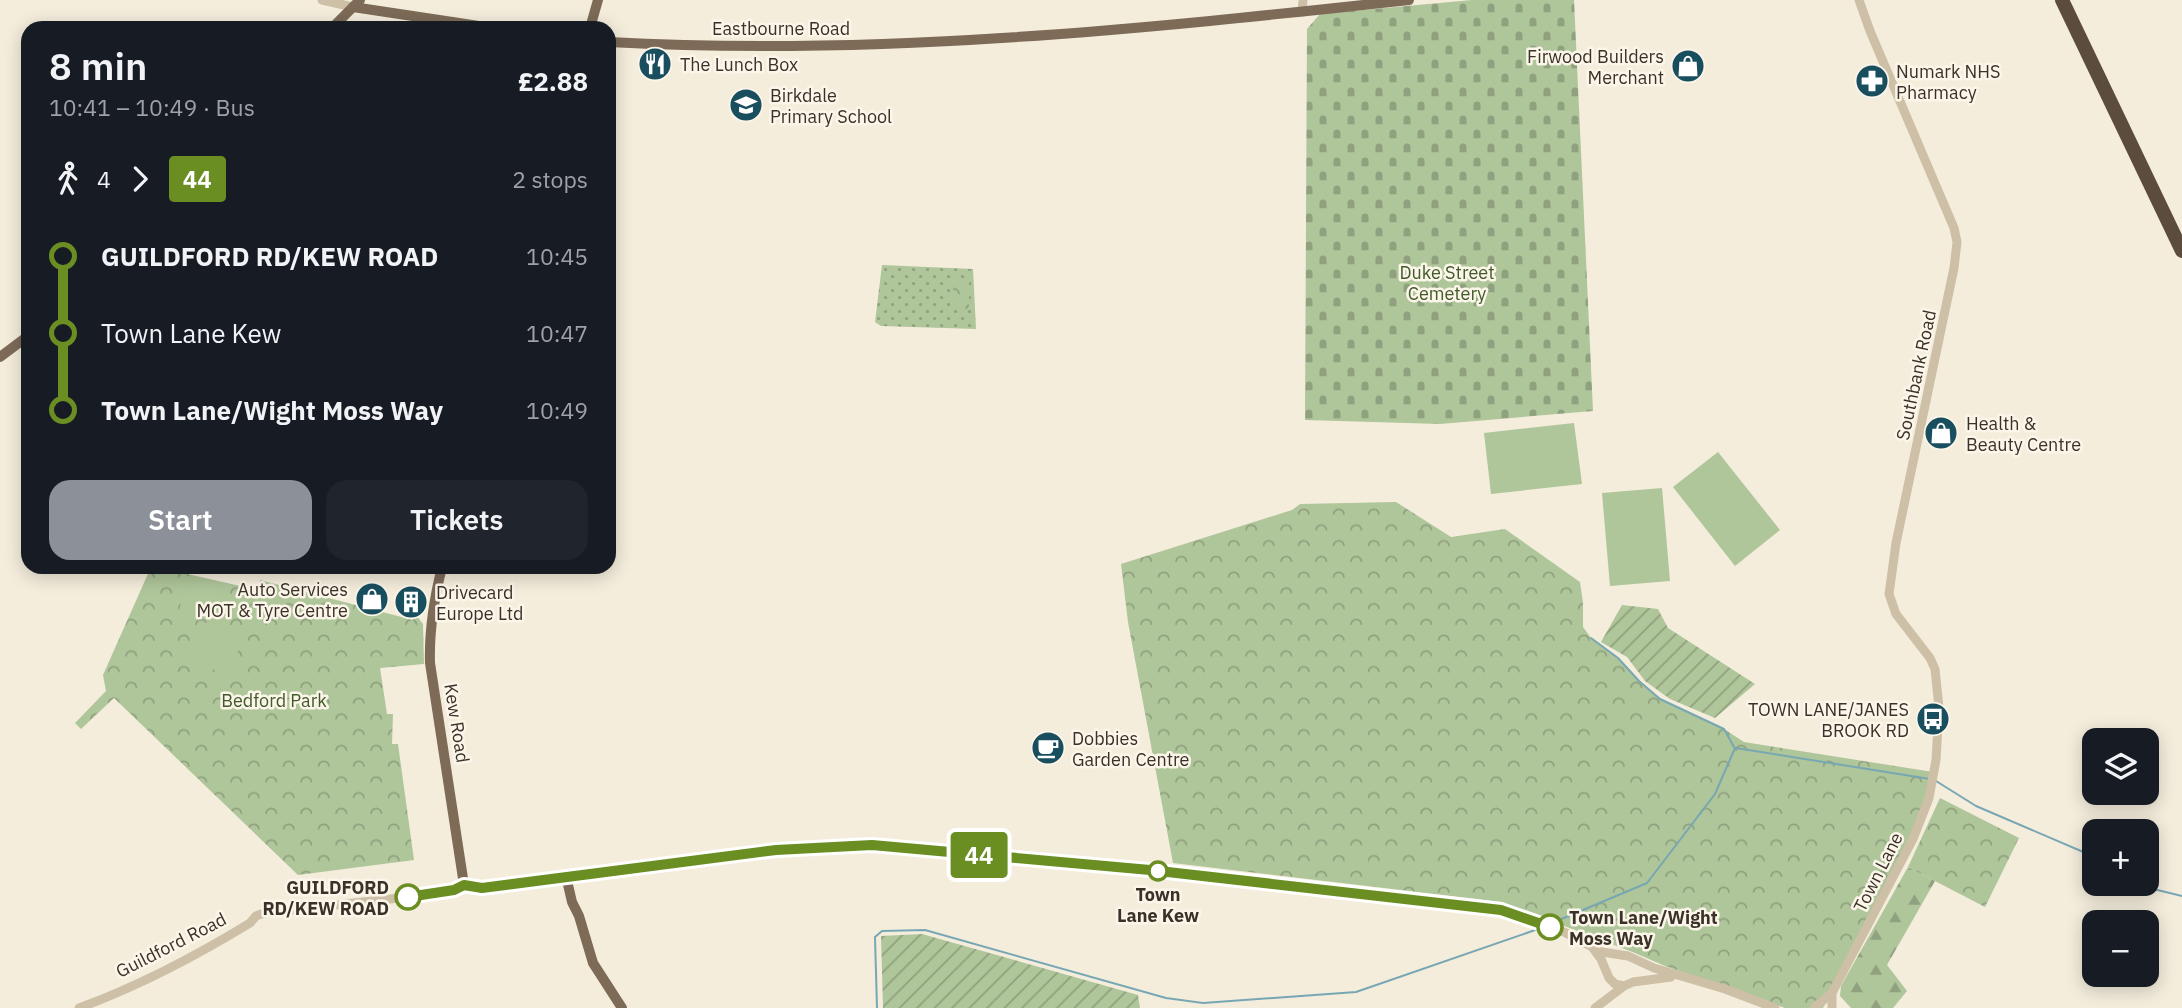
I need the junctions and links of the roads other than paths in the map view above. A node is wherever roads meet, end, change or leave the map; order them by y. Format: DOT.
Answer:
graph roads {
  1 [pos="322,0"];
  2 [pos="598,0"];
  3 [pos="1409,0"];
  4 [pos="1859,0"];
  5 [pos="2062,0"];
  6 [pos="356,3"];
  7 [pos="1303,6"];
  8 [pos="339,21"];
  9 [pos="454,21"];
  10 [pos="592,21"];
  11 [pos="616,42"];
  12 [pos="2182,251"];
  13 [pos="21,341"];
  14 [pos="0,357"];
  15 [pos="440,574"];
  16 [pos="1936,760"];
  17 [pos="566,876"];
  18 [pos="464,885"];
  19 [pos="1592,948"];
  20 [pos="1618,956"];
  21 [pos="1633,959"];
  22 [pos="1608,974"];
  23 [pos="1687,978"];
  24 [pos="1628,984"];
  25 [pos="1832,993"];
  26 [pos="1597,1007"];
  27 [pos="79,1008"];
  28 [pos="622,1008"];
  29 [pos="1775,1008"];
  30 [pos="1814,1008"];
  31 [pos="1824,1008"];
  32 [pos="1832,1008"];
  1 -- 6 [label="street"];
  2 -- 10 [label="main road"];
  3 -- 7 [label="main road, Eastbourne Road"];
  4 -- 16 [label="street, Southbank Road"];
  5 -- 12 [label="highway"];
  6 -- 8 [label="main road"];
  6 -- 9 [label="main road"];
  7 -- 11 [label="main road, Eastbourne Road"];
  13 -- 14 [label="main road"];
  15 -- 18 [label="main road, Kew Road"];
  16 -- 25 [label="street, Town Lane"];
  17 -- 18 [label="main road, Guildford Road"];
  17 -- 19 [label="street"];
  17 -- 28 [label="main road"];
  18 -- 27 [label="street, Guildford Road"];
  19 -- 20 [label="street"];
  19 -- 22 [label="street"];
  20 -- 21 [label="street"];
  20 -- 22 [label="street"];
  21 -- 23 [label="street"];
  21 -- 24 [label="street"];
  22 -- 24 [label="street"];
  22 -- 26 [label="street"];
  23 -- 24 [label="street"];
  23 -- 29 [label="street"];
  24 -- 26 [label="street"];
  25 -- 30 [label="street, Town Lane"];
  25 -- 32 [label="street, Town Lane"];
  30 -- 31 [label="street"];
}
